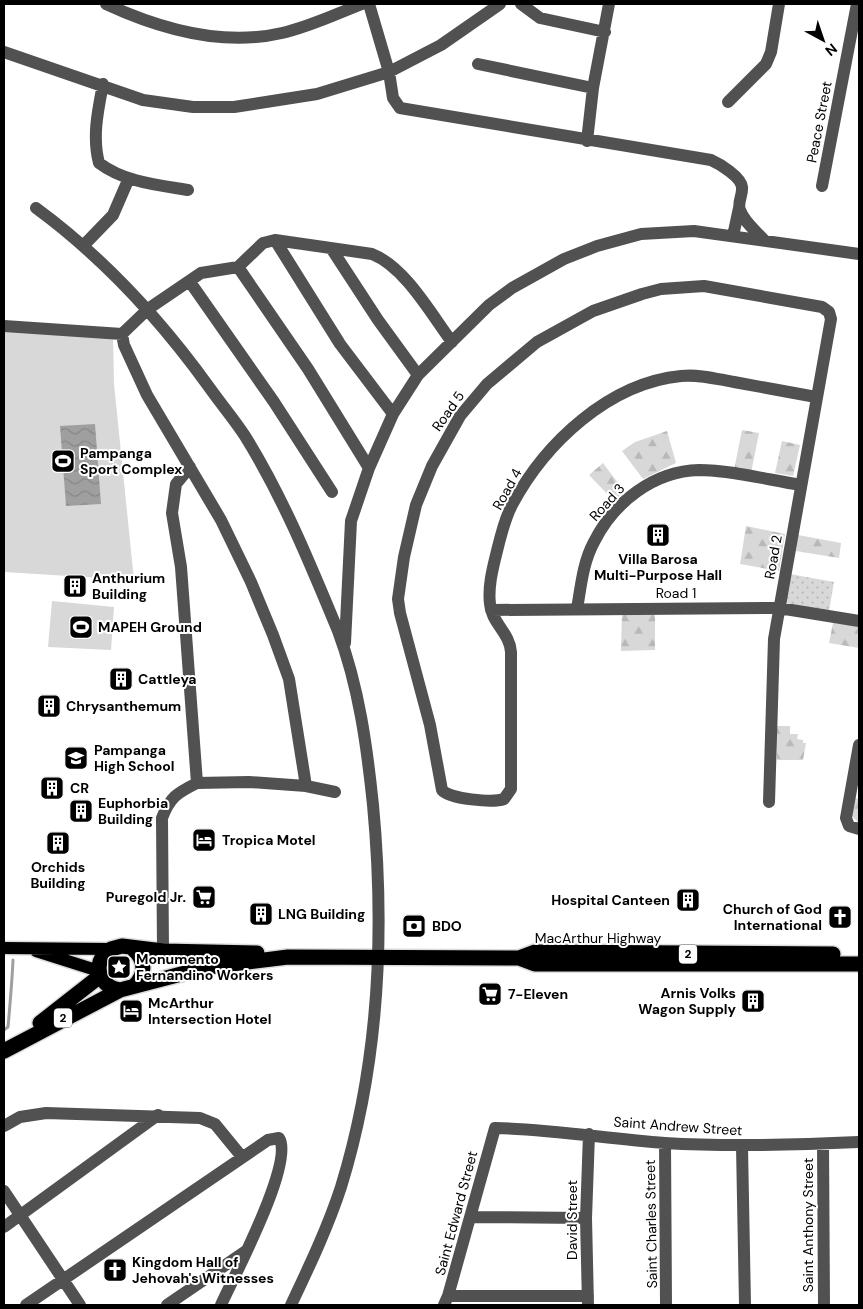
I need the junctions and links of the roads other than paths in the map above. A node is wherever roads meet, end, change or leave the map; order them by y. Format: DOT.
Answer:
graph roads {
  1 [pos="106,4"];
  2 [pos="362,4"];
  3 [pos="370,4"];
  4 [pos="500,4"];
  5 [pos="521,4"];
  6 [pos="609,4"];
  7 [pos="779,4"];
  8 [pos="857,4"];
  9 [pos="605,32"];
  10 [pos="4,52"];
  11 [pos="478,64"];
  12 [pos="389,72"];
  13 [pos="103,84"];
  14 [pos="593,88"];
  15 [pos="728,102"];
  16 [pos="587,141"];
  17 [pos="129,178"];
  18 [pos="822,186"];
  19 [pos="188,190"];
  20 [pos="36,208"];
  21 [pos="739,208"];
  22 [pos="733,236"];
  23 [pos="275,240"];
  24 [pos="764,240"];
  25 [pos="84,245"];
  26 [pos="331,248"];
  27 [pos="859,254"];
  28 [pos="238,267"];
  29 [pos="190,282"];
  30 [pos="148,309"];
  31 [pos="831,319"];
  32 [pos="4,326"];
  33 [pos="122,334"];
  34 [pos="452,342"];
  35 [pos="418,375"];
  36 [pos="816,398"];
  37 [pos="393,414"];
  38 [pos="190,467"];
  39 [pos="369,468"];
  40 [pos="801,485"];
  41 [pos="332,492"];
  42 [pos="578,608"];
  43 [pos="779,608"];
  44 [pos="491,610"];
  45 [pos="859,621"];
  46 [pos="344,648"];
  47 [pos="859,745"];
  48 [pos="197,783"];
  49 [pos="306,786"];
  50 [pos="335,792"];
  51 [pos="769,802"];
  52 [pos="859,829"];
  53 [pos="4,948"];
  54 [pos="111,949"];
  55 [pos="133,949"];
  56 [pos="34,950"];
  57 [pos="163,951"];
  58 [pos="859,955"];
  59 [pos="272,957"];
  60 [pos="379,957"];
  61 [pos="518,958"];
  62 [pos="859,964"];
  63 [pos="100,973"];
  64 [pos="127,988"];
  65 [pos="5,1050"];
  66 [pos="158,1115"];
  67 [pos="4,1126"];
  68 [pos="495,1128"];
  69 [pos="589,1134"];
  70 [pos="859,1142"];
  71 [pos="665,1143"];
  72 [pos="823,1144"];
  73 [pos="742,1146"];
  74 [pos="242,1157"];
  75 [pos="4,1191"];
  76 [pos="20,1216"];
  77 [pos="470,1217"];
  78 [pos="586,1218"];
  79 [pos="4,1228"];
  80 [pos="246,1251"];
  81 [pos="63,1281"];
  82 [pos="588,1300"];
  83 [pos="446,1301"];
  84 [pos="26,1305"];
  85 [pos="80,1305"];
  86 [pos="167,1305"];
  87 [pos="221,1305"];
  88 [pos="291,1305"];
  89 [pos="666,1305"];
  90 [pos="745,1305"];
  91 [pos="824,1305"];
  1 -- 2 [label="street"];
  3 -- 12 [label="street"];
  4 -- 12 [label="street"];
  5 -- 9 [label="street"];
  6 -- 9 [label="street"];
  7 -- 15 [label="street"];
  8 -- 18 [label="street, Peace Street"];
  9 -- 14 [label="street"];
  10 -- 13 [label="street"];
  11 -- 14 [label="street"];
  12 -- 13 [label="street"];
  12 -- 16 [label="street"];
  13 -- 17 [label="street"];
  14 -- 16 [label="street"];
  16 -- 21 [label="street"];
  17 -- 19 [label="street"];
  17 -- 25 [label="street"];
  20 -- 25 [label="street"];
  21 -- 22 [label="street"];
  21 -- 24 [label="street"];
  22 -- 24 [label="street"];
  22 -- 34 [label="street"];
  23 -- 26 [label="street"];
  23 -- 28 [label="street"];
  23 -- 37 [label="street"];
  24 -- 27 [label="street"];
  25 -- 30 [label="street"];
  26 -- 34 [label="street"];
  26 -- 35 [label="street"];
  28 -- 29 [label="street"];
  28 -- 39 [label="street"];
  29 -- 30 [label="street"];
  29 -- 41 [label="street"];
  30 -- 33 [label="street"];
  30 -- 46 [label="street"];
  31 -- 36 [label="street, Road 2"];
  31 -- 44 [label="street, Road 5"];
  32 -- 33 [label="street"];
  33 -- 38 [label="street"];
  34 -- 35 [label="street"];
  35 -- 37 [label="street"];
  36 -- 40 [label="street, Road 2"];
  36 -- 44 [label="street, Road 4"];
  37 -- 39 [label="street"];
  38 -- 48 [label="street"];
  38 -- 49 [label="street"];
  39 -- 46 [label="street"];
  40 -- 42 [label="street, Road 3"];
  40 -- 43 [label="street, Road 2"];
  42 -- 43 [label="street, Road 1"];
  42 -- 44 [label="street, Road 1"];
  43 -- 45 [label="street, Road 1"];
  43 -- 51 [label="street, Road 2"];
  46 -- 60 [label="street"];
  47 -- 52 [label="street"];
  48 -- 49 [label="street"];
  48 -- 57 [label="street"];
  49 -- 50 [label="street"];
  53 -- 56 [label="main road"];
  54 -- 55 [label="highway, MacArthur Highway / 2"];
  54 -- 56 [label="main road"];
  54 -- 63 [label="highway, MacArthur Highway / 2"];
  55 -- 57 [label="highway, MacArthur Highway / 2"];
  55 -- 64 [label="highway"];
  56 -- 63 [label="main road"];
  57 -- 59 [label="highway, MacArthur Highway / 2"];
  58 -- 61 [label="highway, MacArthur Highway / 2"];
  59 -- 60 [label="highway, MacArthur Highway / 2"];
  59 -- 64 [label="highway, MacArthur Highway / 2"];
  60 -- 61 [label="highway, MacArthur Highway / 2"];
  60 -- 88 [label="street"];
  61 -- 62 [label="highway, MacArthur Highway / 2"];
  63 -- 64 [label="highway"];
  63 -- 65 [label="highway, MacArthur Highway / 2"];
  64 -- 65 [label="highway, MacArthur Highway / 2"];
  66 -- 67 [label="street"];
  66 -- 74 [label="street"];
  66 -- 76 [label="street"];
  68 -- 69 [label="street, Saint Andrew Street"];
  68 -- 77 [label="street, Saint Edward Street"];
  69 -- 71 [label="street, Saint Andrew Street"];
  69 -- 78 [label="street, David Street"];
  70 -- 72 [label="street, Saint Andrew Street"];
  71 -- 73 [label="street, Saint Andrew Street"];
  71 -- 89 [label="street, Saint Charles Street"];
  72 -- 73 [label="street, Saint Andrew Street"];
  72 -- 91 [label="street, Saint Anthony Street"];
  73 -- 90 [label="street"];
  74 -- 80 [label="street"];
  74 -- 81 [label="street"];
  75 -- 76 [label="street"];
  76 -- 79 [label="street"];
  76 -- 81 [label="street"];
  77 -- 78 [label="street"];
  77 -- 83 [label="street, Saint Edward Street"];
  78 -- 82 [label="street, David Street"];
  80 -- 86 [label="street"];
  80 -- 87 [label="street"];
  81 -- 84 [label="street"];
  81 -- 85 [label="street"];
  82 -- 83 [label="street"];
}
